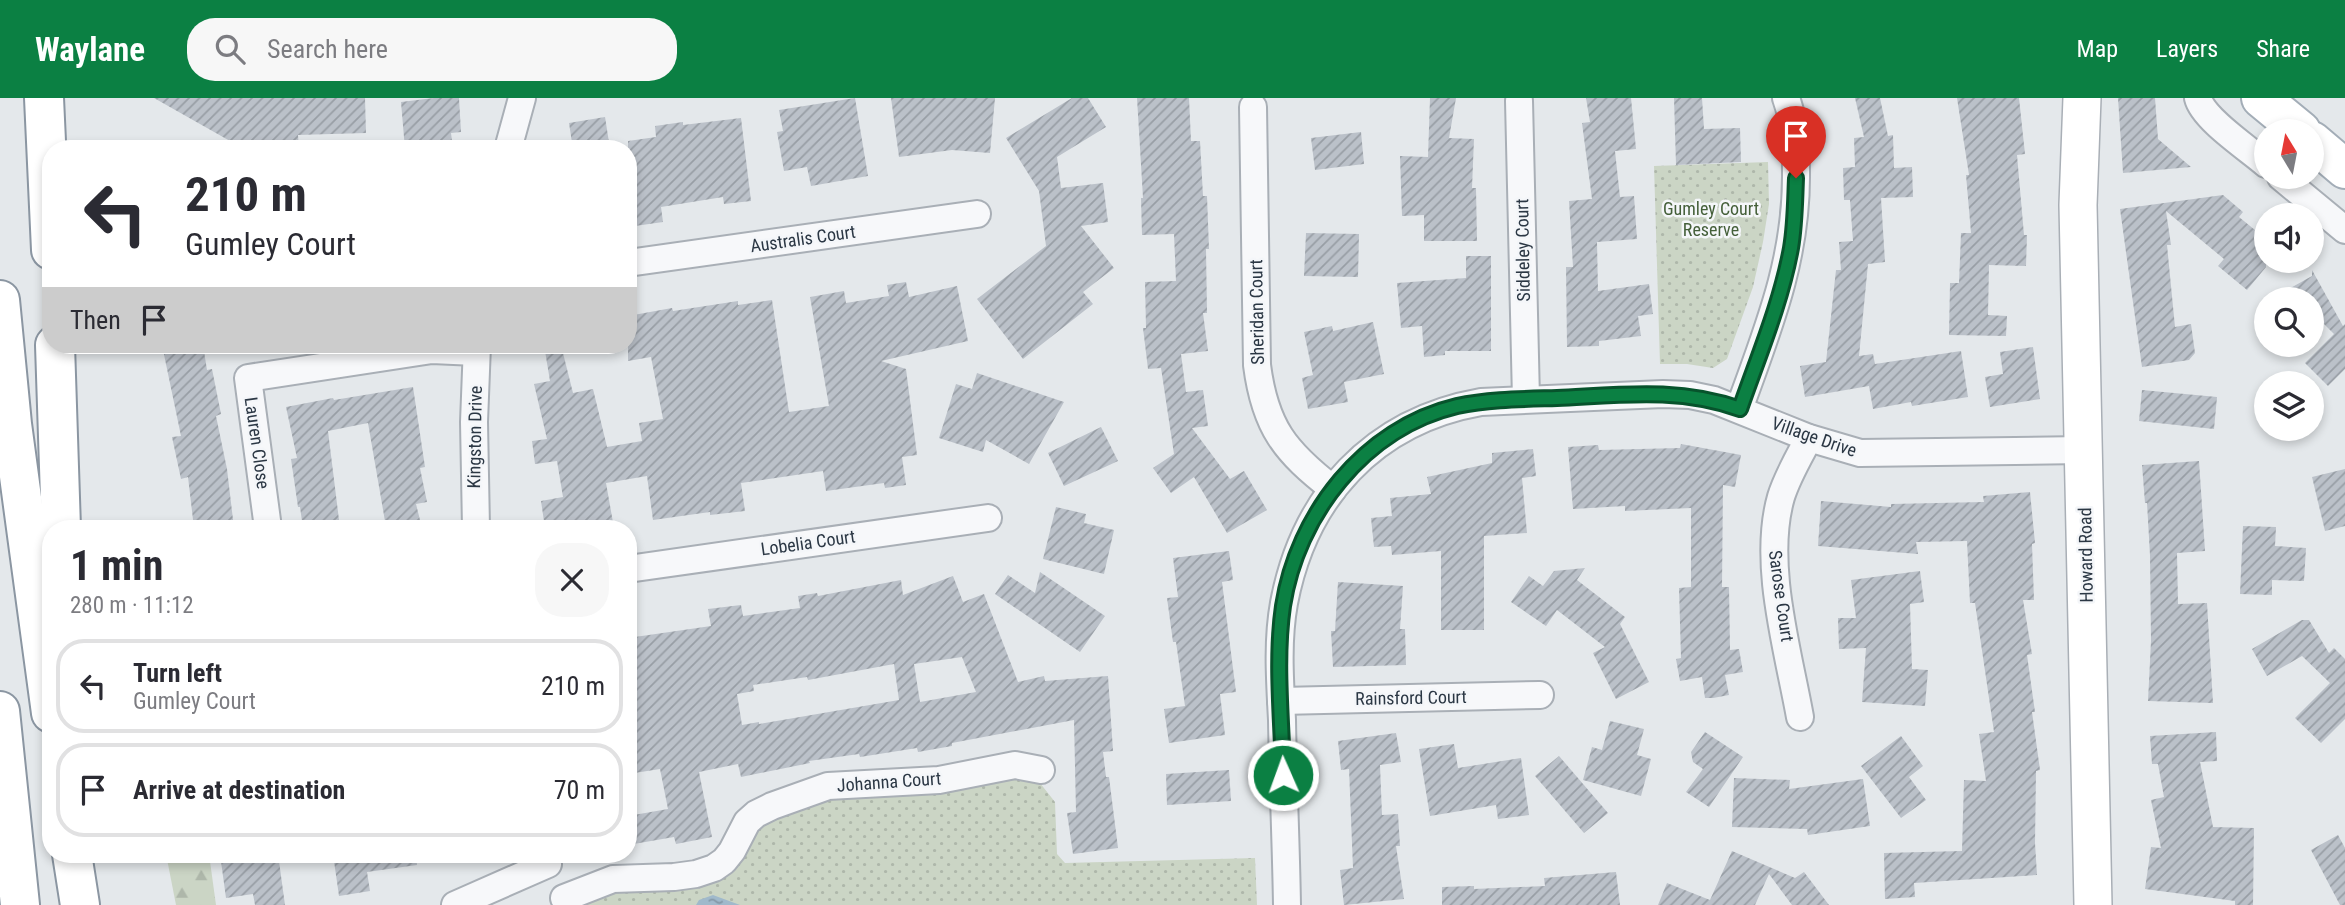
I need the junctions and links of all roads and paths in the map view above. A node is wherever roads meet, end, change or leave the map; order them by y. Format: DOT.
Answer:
graph roads {
  1 [pos="44,98"];
  2 [pos="522,98"];
  3 [pos="1786,98"];
  4 [pos="2064,98"];
  5 [pos="2082,98"];
  6 [pos="2198,98"];
  7 [pos="2261,98"];
  8 [pos="1519,101"];
  9 [pos="1253,107"];
  10 [pos="2286,119"];
  11 [pos="46,140"];
  12 [pos="510,140"];
  13 [pos="2324,151"];
  14 [pos="2254,154"];
  15 [pos="2345,169"];
  16 [pos="2295,189"];
  17 [pos="2078,205"];
  18 [pos="977,214"];
  19 [pos="2345,230"];
  20 [pos="637,262"];
  21 [pos="0,300"];
  22 [pos="55,354"];
  23 [pos="406,354"];
  24 [pos="477,354"];
  25 [pos="1526,399"];
  26 [pos="1740,409"];
  27 [pos="1809,438"];
  28 [pos="2084,450"];
  29 [pos="1334,489"];
  30 [pos="988,518"];
  31 [pos="61,520"];
  32 [pos="267,520"];
  33 [pos="476,520"];
  34 [pos="637,568"];
  35 [pos="42,646"];
  36 [pos="1540,695"];
  37 [pos="1281,701"];
  38 [pos="0,712"];
  39 [pos="1800,717"];
  40 [pos="1041,770"];
  41 [pos="73,863"];
  42 [pos="538,863"];
  43 [pos="548,863"];
  44 [pos="0,875"];
  45 [pos="565,902"];
  46 [pos="7,905"];
  47 [pos="20,905"];
  48 [pos="80,905"];
  49 [pos="455,905"];
  50 [pos="1287,905"];
  51 [pos="2093,905"];
  1 -- 11 [label="main road"];
  2 -- 12 [label="street"];
  3 -- 26 [label="street"];
  4 -- 17 [label="main road, Howard Road"];
  5 -- 17 [label="main road, Howard Road"];
  6 -- 14 [label="street"];
  7 -- 10 [label="main road"];
  8 -- 25 [label="street, Siddeley Court"];
  9 -- 29 [label="street, Sheridan Court"];
  13 -- 15 [label="main road"];
  16 -- 19 [label="street"];
  17 -- 28 [label="main road, Howard Road"];
  18 -- 20 [label="street, Australis Court"];
  21 -- 35 [label="main road"];
  22 -- 31 [label="main road"];
  23 -- 32 [label="street, Lauren Close"];
  24 -- 33 [label="street, Kingston Drive"];
  25 -- 26 [label="street, Village Drive"];
  25 -- 29 [label="street, Village Drive"];
  26 -- 27 [label="street, Village Drive"];
  27 -- 28 [label="street, Village Drive"];
  27 -- 39 [label="street, Sarose Court"];
  28 -- 51 [label="main road, Howard Road"];
  29 -- 37 [label="street, Village Drive"];
  30 -- 34 [label="street, Lobelia Court"];
  36 -- 37 [label="street, Rainsford Court"];
  37 -- 50 [label="street, Village Drive"];
  38 -- 47 [label="main road"];
  40 -- 45 [label="street, Johanna Court"];
  41 -- 48 [label="main road"];
  42 -- 49 [label="street"];
  43 -- 45 [label="street"];
  44 -- 46 [label="main road"];
}
